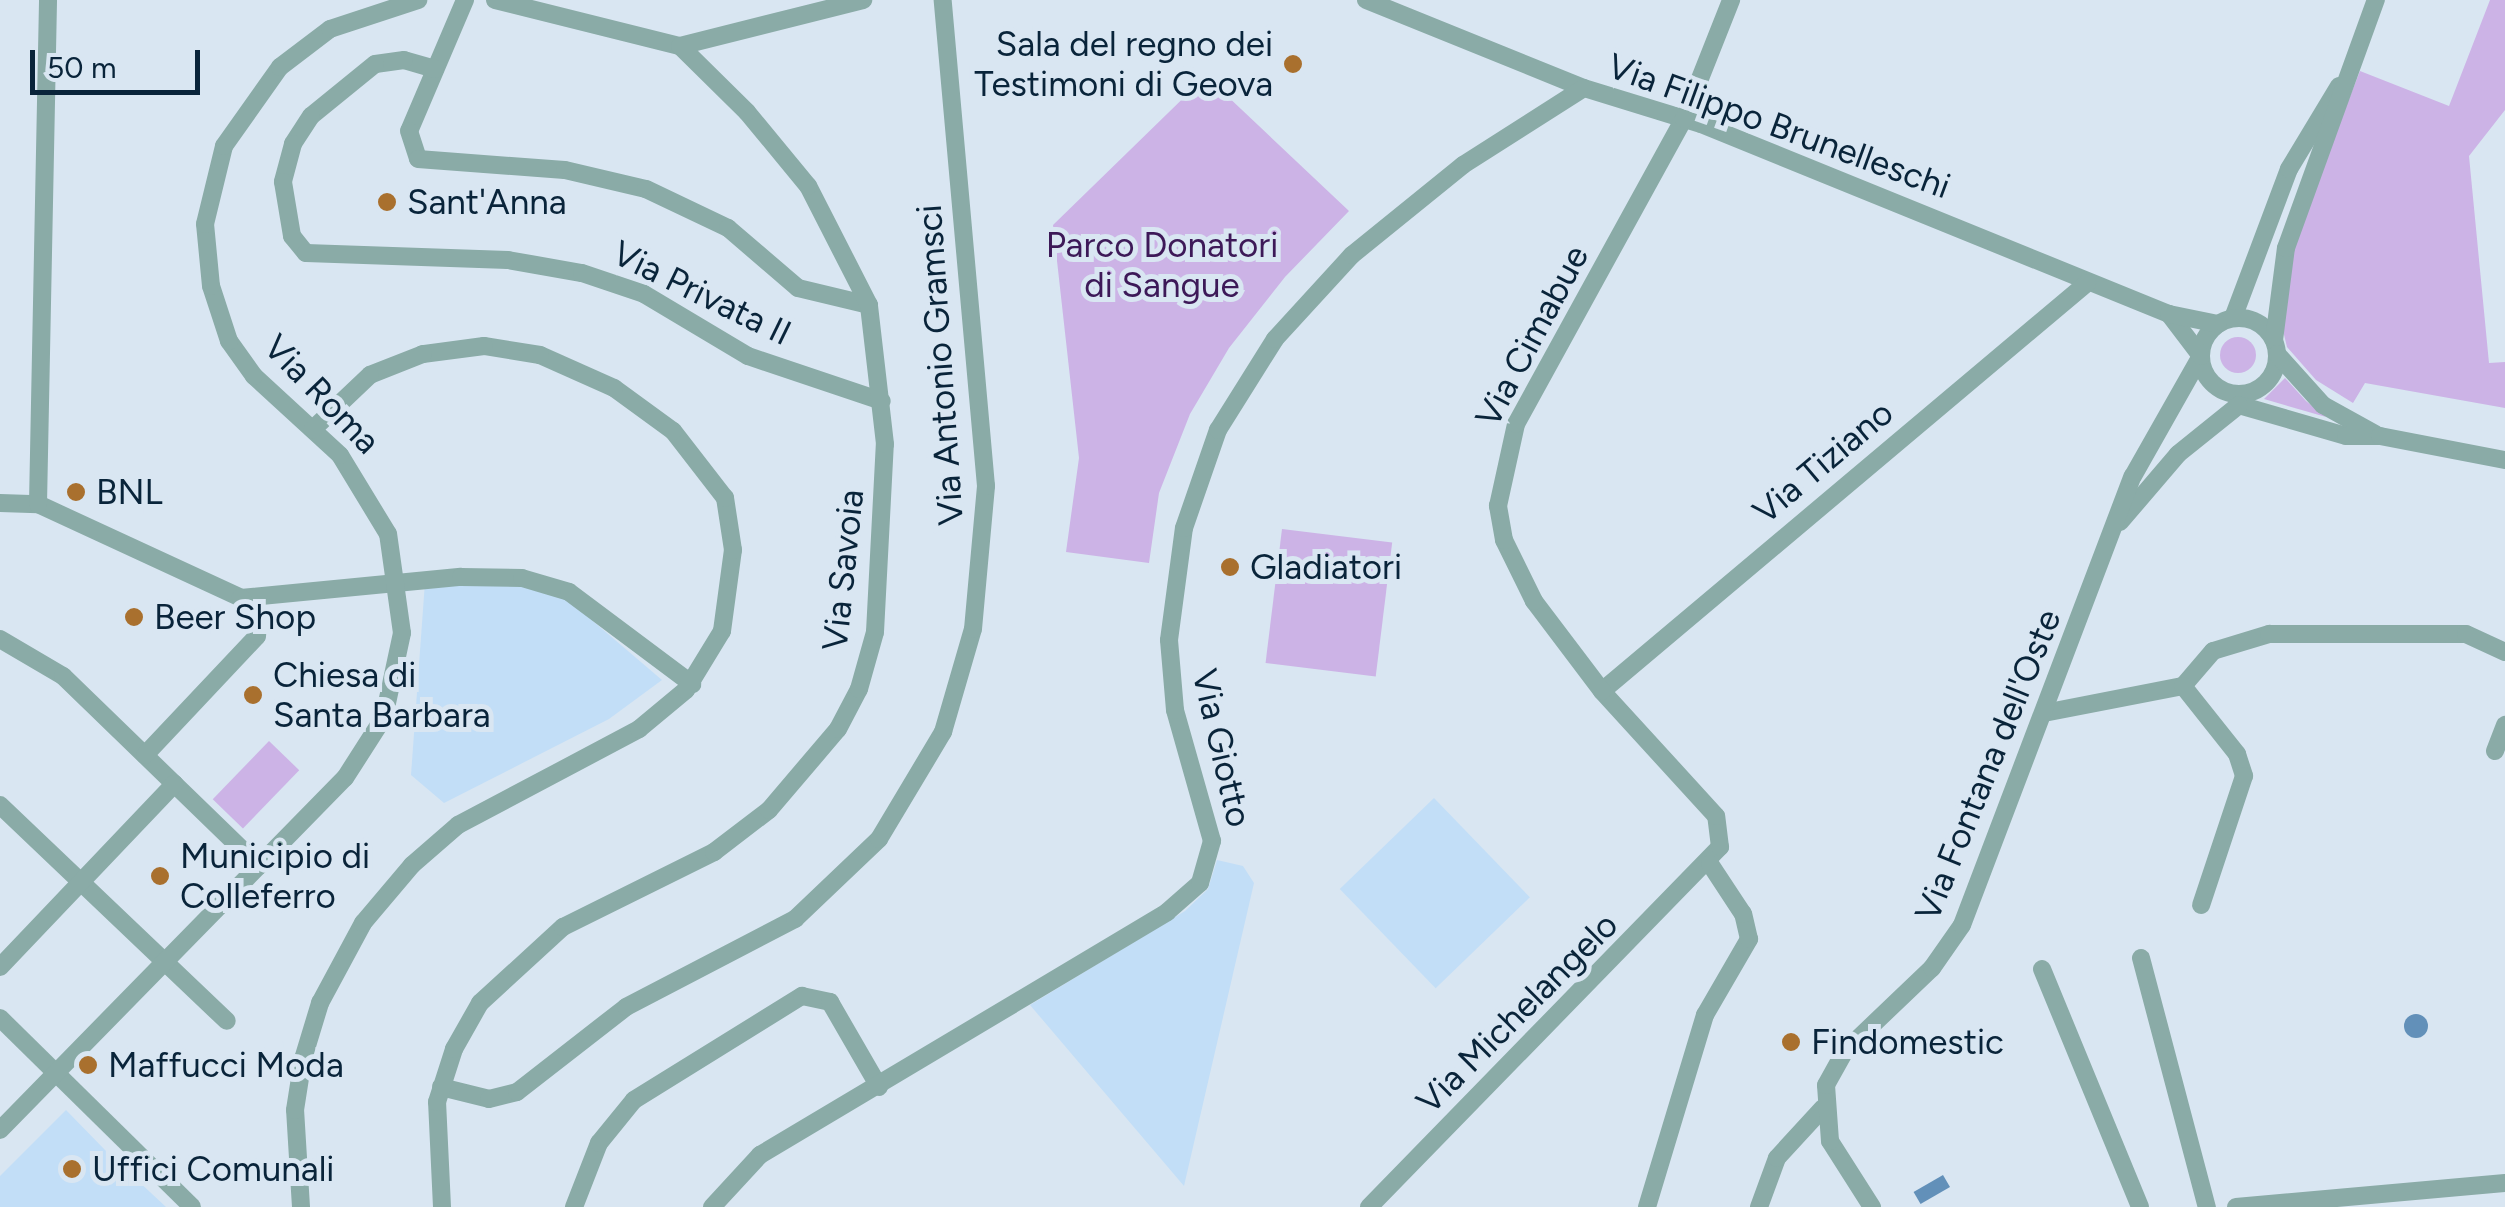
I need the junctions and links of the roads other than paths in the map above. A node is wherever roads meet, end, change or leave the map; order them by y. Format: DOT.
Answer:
graph roads {
  1 [pos="48,0"];
  2 [pos="418,0"];
  3 [pos="465,0"];
  4 [pos="495,0"];
  5 [pos="864,0"];
  6 [pos="943,0"];
  7 [pos="1366,0"];
  8 [pos="1732,0"];
  9 [pos="2376,0"];
  10 [pos="680,46"];
  11 [pos="434,68"];
  12 [pos="2345,77"];
  13 [pos="1584,88"];
  14 [pos="1684,118"];
  15 [pos="2087,283"];
  16 [pos="869,306"];
  17 [pos="2169,314"];
  18 [pos="2226,321"];
  19 [pos="2276,347"];
  20 [pos="2201,356"];
  21 [pos="2239,400"];
  22 [pos="882,402"];
  23 [pos="313,429"];
  24 [pos="2380,436"];
  25 [pos="2505,460"];
  26 [pos="0,502"];
  27 [pos="38,504"];
  28 [pos="2120,522"];
  29 [pos="400,581"];
  30 [pos="241,598"];
  31 [pos="0,639"];
  32 [pos="2505,652"];
  33 [pos="692,684"];
  34 [pos="2183,686"];
  35 [pos="1602,691"];
  36 [pos="2044,713"];
  37 [pos="2505,725"];
  38 [pos="2495,751"];
  39 [pos="145,755"];
  40 [pos="174,784"];
  41 [pos="0,805"];
  42 [pos="1710,864"];
  43 [pos="259,866"];
  44 [pos="82,882"];
  45 [pos="2200,905"];
  46 [pos="2141,958"];
  47 [pos="166,961"];
  48 [pos="0,967"];
  49 [pos="2042,969"];
  50 [pos="0,1018"];
  51 [pos="227,1021"];
  52 [pos="56,1072"];
  53 [pos="441,1087"];
  54 [pos="879,1087"];
  55 [pos="1823,1108"];
  56 [pos="0,1130"];
  57 [pos="2505,1183"];
  58 [pos="192,1207"];
  59 [pos="301,1207"];
  60 [pos="442,1207"];
  61 [pos="574,1207"];
  62 [pos="712,1207"];
  63 [pos="1369,1207"];
  64 [pos="1646,1207"];
  65 [pos="1760,1207"];
  66 [pos="1872,1207"];
  67 [pos="2140,1207"];
  68 [pos="2207,1207"];
  69 [pos="2236,1207"];
  1 -- 27 [label="street"];
  2 -- 23 [label="street, Via Roma"];
  3 -- 11 [label="street"];
  4 -- 10 [label="street"];
  5 -- 10 [label="street"];
  6 -- 53 [label="street, Via Antonio Gramsci"];
  7 -- 13 [label="street, Via Filippo Brunelleschi"];
  8 -- 14 [label="street, Via Cimabue"];
  9 -- 12 [label="street"];
  10 -- 16 [label="street, Via Savoia"];
  11 -- 16 [label="street"];
  11 -- 22 [label="street, Via Privata II"];
  12 -- 18 [label="street"];
  12 -- 19 [label="street"];
  13 -- 14 [label="street, Via Filippo Brunelleschi"];
  13 -- 54 [label="street, Via Giotto"];
  14 -- 15 [label="street, Via Filippo Brunelleschi"];
  14 -- 35 [label="street, Via Cimabue"];
  15 -- 17 [label="street, Via Filippo Brunelleschi"];
  15 -- 35 [label="street, Via Tiziano"];
  16 -- 22 [label="street, Via Savoia"];
  17 -- 18 [label="street, Via Filippo Brunelleschi"];
  17 -- 20 [label="street"];
  18 -- 19 [label="street"];
  18 -- 20 [label="street"];
  19 -- 21 [label="street"];
  19 -- 24 [label="street"];
  20 -- 21 [label="street"];
  20 -- 28 [label="street, Via Fontana dell'Oste"];
  21 -- 24 [label="street"];
  21 -- 28 [label="street, Via Fontana dell'Oste"];
  22 -- 53 [label="street, Via Savoia"];
  23 -- 29 [label="street, Via Roma"];
  23 -- 33 [label="street"];
  24 -- 25 [label="street"];
  26 -- 27 [label="street"];
  27 -- 30 [label="street"];
  28 -- 36 [label="street, Via Fontana dell'Oste"];
  29 -- 30 [label="street"];
  29 -- 33 [label="street"];
  29 -- 43 [label="street"];
  30 -- 39 [label="street"];
  31 -- 39 [label="street"];
  32 -- 34 [label="street"];
  33 -- 59 [label="street"];
  34 -- 36 [label="street"];
  34 -- 45 [label="street"];
  35 -- 42 [label="street, Via Cimabue"];
  36 -- 55 [label="street, Via Fontana dell'Oste"];
  37 -- 38 [label="street"];
  39 -- 40 [label="street"];
  40 -- 43 [label="street"];
  40 -- 44 [label="street"];
  41 -- 44 [label="street"];
  42 -- 63 [label="street, Via Michelangelo"];
  42 -- 64 [label="street"];
  43 -- 47 [label="street"];
  44 -- 47 [label="street"];
  44 -- 48 [label="street"];
  46 -- 68 [label="street"];
  47 -- 51 [label="street"];
  47 -- 52 [label="street"];
  49 -- 67 [label="street"];
  50 -- 52 [label="street"];
  52 -- 56 [label="street"];
  52 -- 58 [label="street"];
  53 -- 60 [label="street, Via Savoia"];
  54 -- 61 [label="street"];
  54 -- 62 [label="street, Via Giotto"];
  55 -- 65 [label="street, Via Fontana dell'Oste"];
  55 -- 66 [label="street"];
  57 -- 69 [label="street"];
}
